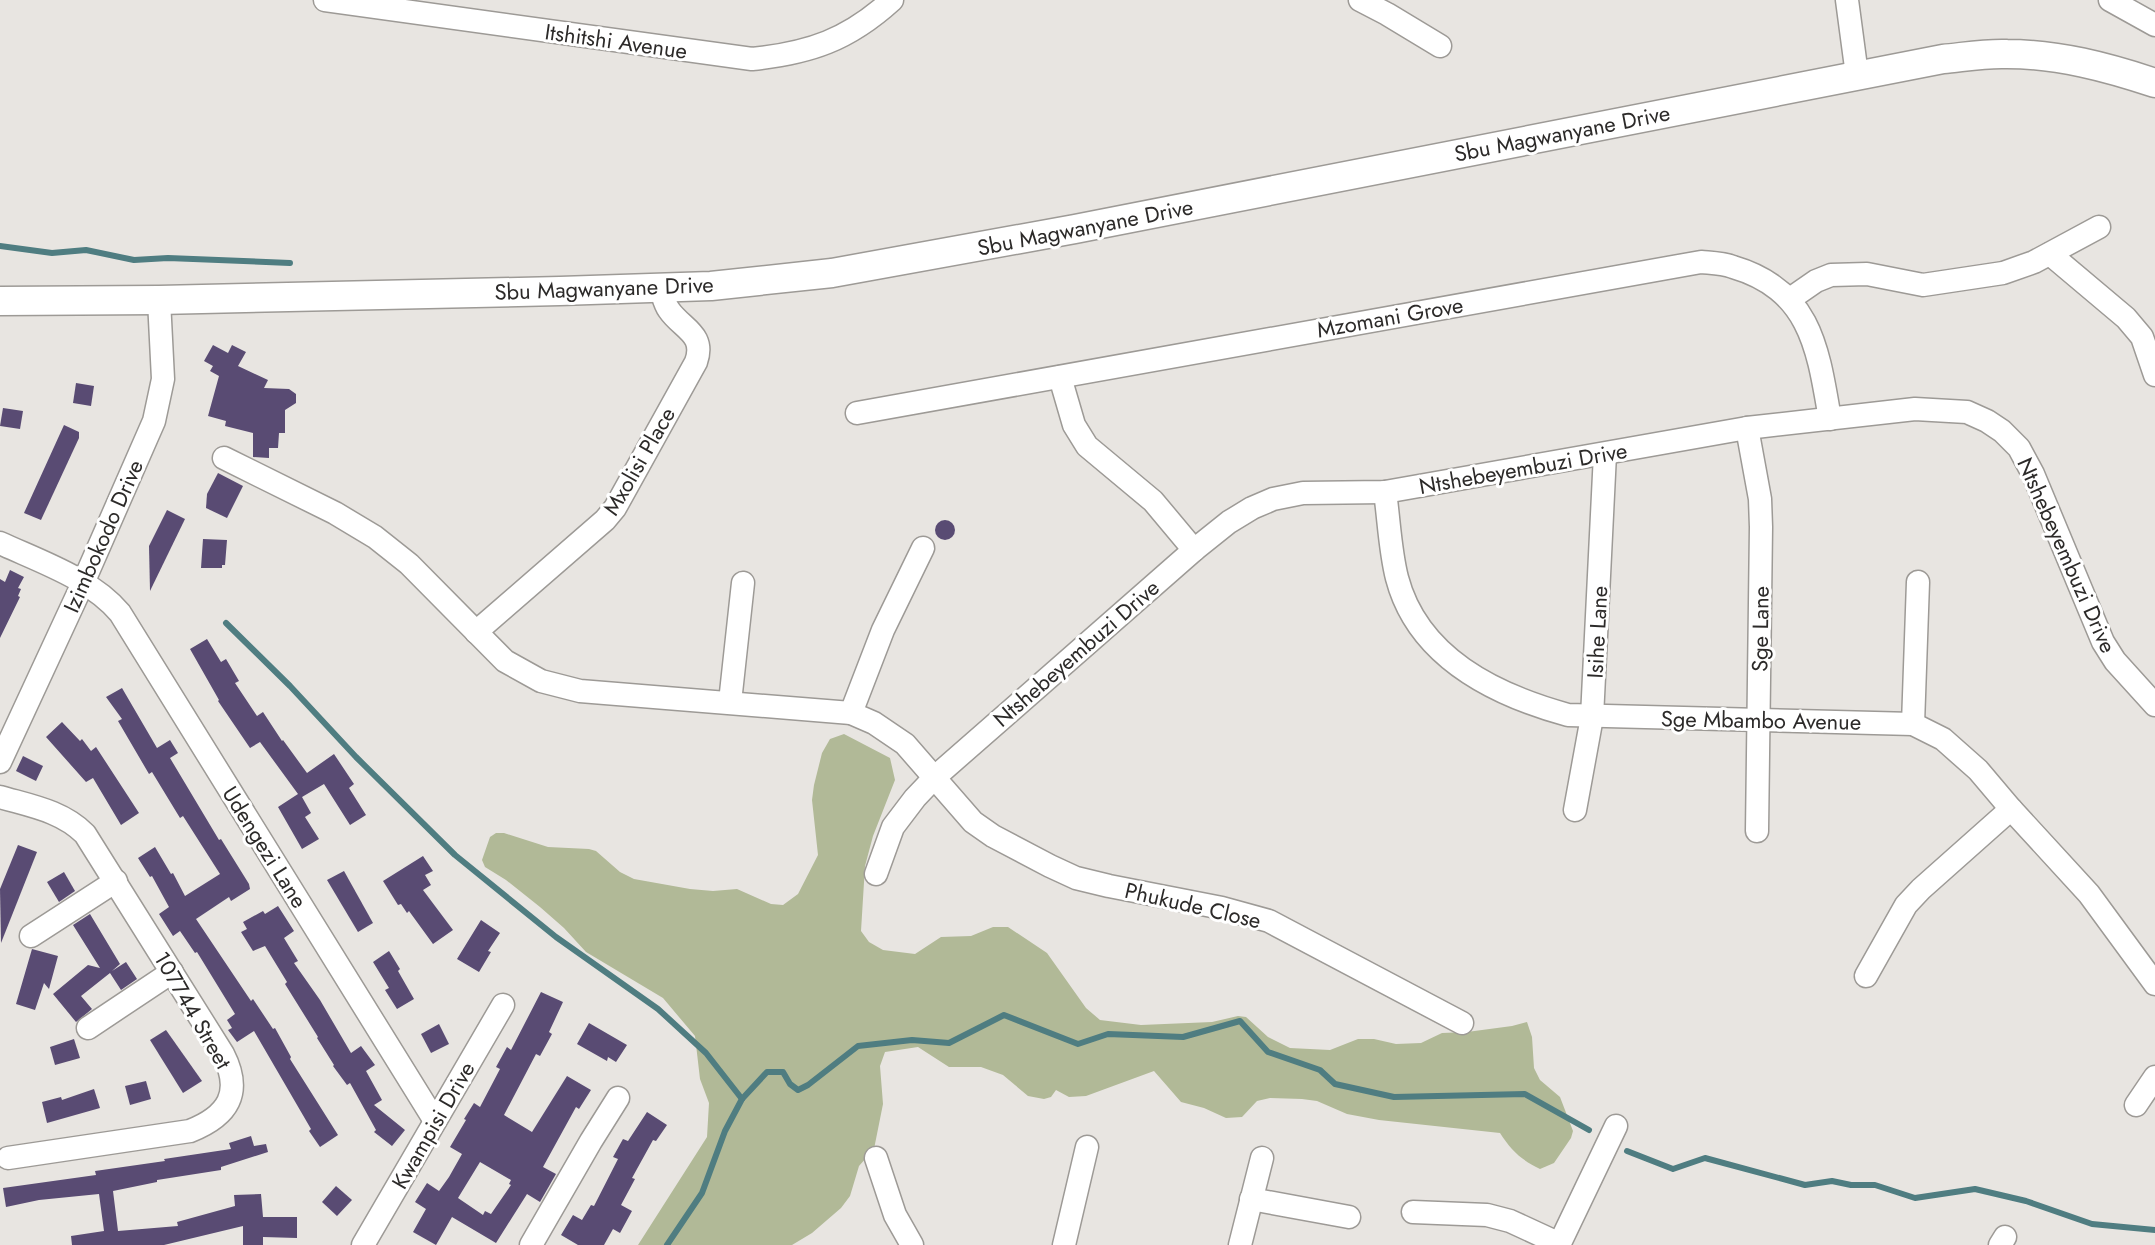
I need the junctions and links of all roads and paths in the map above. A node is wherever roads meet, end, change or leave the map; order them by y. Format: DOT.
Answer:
graph roads {
  1 [pos="326,0"];
  2 [pos="892,0"];
  3 [pos="1360,0"];
  4 [pos="1847,0"];
  5 [pos="2110,0"];
  6 [pos="2155,25"];
  7 [pos="1440,46"];
  8 [pos="1857,75"];
  9 [pos="2155,83"];
  10 [pos="2099,227"];
  11 [pos="2050,254"];
  12 [pos="660,287"];
  13 [pos="1790,299"];
  14 [pos="159,300"];
  15 [pos="0,301"];
  16 [pos="2155,375"];
  17 [pos="1060,377"];
  18 [pos="857,413"];
  19 [pos="1830,419"];
  20 [pos="1747,428"];
  21 [pos="1605,453"];
  22 [pos="224,458"];
  23 [pos="1385,492"];
  24 [pos="0,543"];
  25 [pos="923,548"];
  26 [pos="1194,550"];
  27 [pos="1918,582"];
  28 [pos="83,583"];
  29 [pos="743,584"];
  30 [pos="476,632"];
  31 [pos="730,702"];
  32 [pos="2155,705"];
  33 [pos="851,713"];
  34 [pos="1593,717"];
  35 [pos="1758,720"];
  36 [pos="1913,724"];
  37 [pos="0,762"];
  38 [pos="934,777"];
  39 [pos="0,796"];
  40 [pos="2011,809"];
  41 [pos="1575,810"];
  42 [pos="1757,831"];
  43 [pos="876,874"];
  44 [pos="116,881"];
  45 [pos="32,936"];
  46 [pos="172,972"];
  47 [pos="1866,976"];
  48 [pos="2155,984"];
  49 [pos="503,1005"];
  50 [pos="1462,1023"];
  51 [pos="88,1028"];
  52 [pos="2155,1077"];
  53 [pos="618,1098"];
  54 [pos="2136,1105"];
  55 [pos="435,1121"];
  56 [pos="1616,1126"];
  57 [pos="1087,1147"];
  58 [pos="8,1158"];
  59 [pos="876,1158"];
  60 [pos="1262,1158"];
  61 [pos="1251,1199"];
  62 [pos="1413,1212"];
  63 [pos="1349,1217"];
  64 [pos="363,1245"];
  65 [pos="531,1245"];
  66 [pos="912,1245"];
  67 [pos="1064,1245"];
  68 [pos="1240,1245"];
  69 [pos="1559,1245"];
  1 -- 2 [label="street, Itshitshi Avenue"];
  3 -- 7 [label="street"];
  4 -- 8 [label="street"];
  5 -- 6 [label="street"];
  8 -- 9 [label="main road, Sbu Magwanyane Drive"];
  8 -- 12 [label="main road, Sbu Magwanyane Drive"];
  10 -- 11 [label="street"];
  11 -- 13 [label="street"];
  11 -- 16 [label="street"];
  12 -- 14 [label="main road, Sbu Magwanyane Drive"];
  12 -- 30 [label="street, Mxolisi Place"];
  13 -- 17 [label="street, Mzomani Grove"];
  13 -- 19 [label="street, Mzomani Grove"];
  14 -- 15 [label="main road, Sbu Magwanyane Drive"];
  14 -- 28 [label="street, Izimbokodo Drive"];
  17 -- 18 [label="street, Mzomani Grove"];
  17 -- 26 [label="street"];
  19 -- 20 [label="street, Ntshebeyembuzi Drive"];
  19 -- 32 [label="street, Ntshebeyembuzi Drive"];
  20 -- 21 [label="street, Ntshebeyembuzi Drive"];
  20 -- 35 [label="street, Sge Lane"];
  21 -- 23 [label="street, Ntshebeyembuzi Drive"];
  21 -- 34 [label="street, Isihe Lane"];
  22 -- 30 [label="street"];
  23 -- 26 [label="street, Ntshebeyembuzi Drive"];
  23 -- 34 [label="street, Sge Mbambo Avenue"];
  24 -- 28 [label="street, Udengezi Lane"];
  25 -- 33 [label="street"];
  26 -- 38 [label="street, Ntshebeyembuzi Drive"];
  27 -- 36 [label="street"];
  28 -- 37 [label="street, Izimbokodo Drive"];
  28 -- 55 [label="street, Udengezi Lane"];
  29 -- 31 [label="street"];
  30 -- 31 [label="street"];
  31 -- 33 [label="street"];
  33 -- 38 [label="street"];
  34 -- 35 [label="street, Sge Mbambo Avenue"];
  34 -- 41 [label="street, Isihe Lane"];
  35 -- 36 [label="street, Sge Mbambo Avenue"];
  35 -- 42 [label="street, Sge Lane"];
  36 -- 40 [label="street, Sge Mbambo Avenue"];
  38 -- 43 [label="street, Ntshebeyembuzi Drive"];
  38 -- 50 [label="street, Phukude Close"];
  39 -- 44 [label="street, 107744 Street"];
  40 -- 47 [label="street"];
  40 -- 48 [label="street, Sge Mbambo Avenue"];
  44 -- 45 [label="street"];
  44 -- 46 [label="street, 107744 Street"];
  46 -- 51 [label="street"];
  46 -- 58 [label="street, 107744 Street"];
  49 -- 55 [label="street, Kwampisi Drive"];
  52 -- 54 [label="street"];
  53 -- 65 [label="street"];
  55 -- 64 [label="street, Kwampisi Drive"];
  56 -- 69 [label="street"];
  57 -- 67 [label="street"];
  59 -- 66 [label="street"];
  60 -- 61 [label="street"];
  61 -- 63 [label="street"];
  61 -- 68 [label="street"];
  62 -- 69 [label="street"];
}
